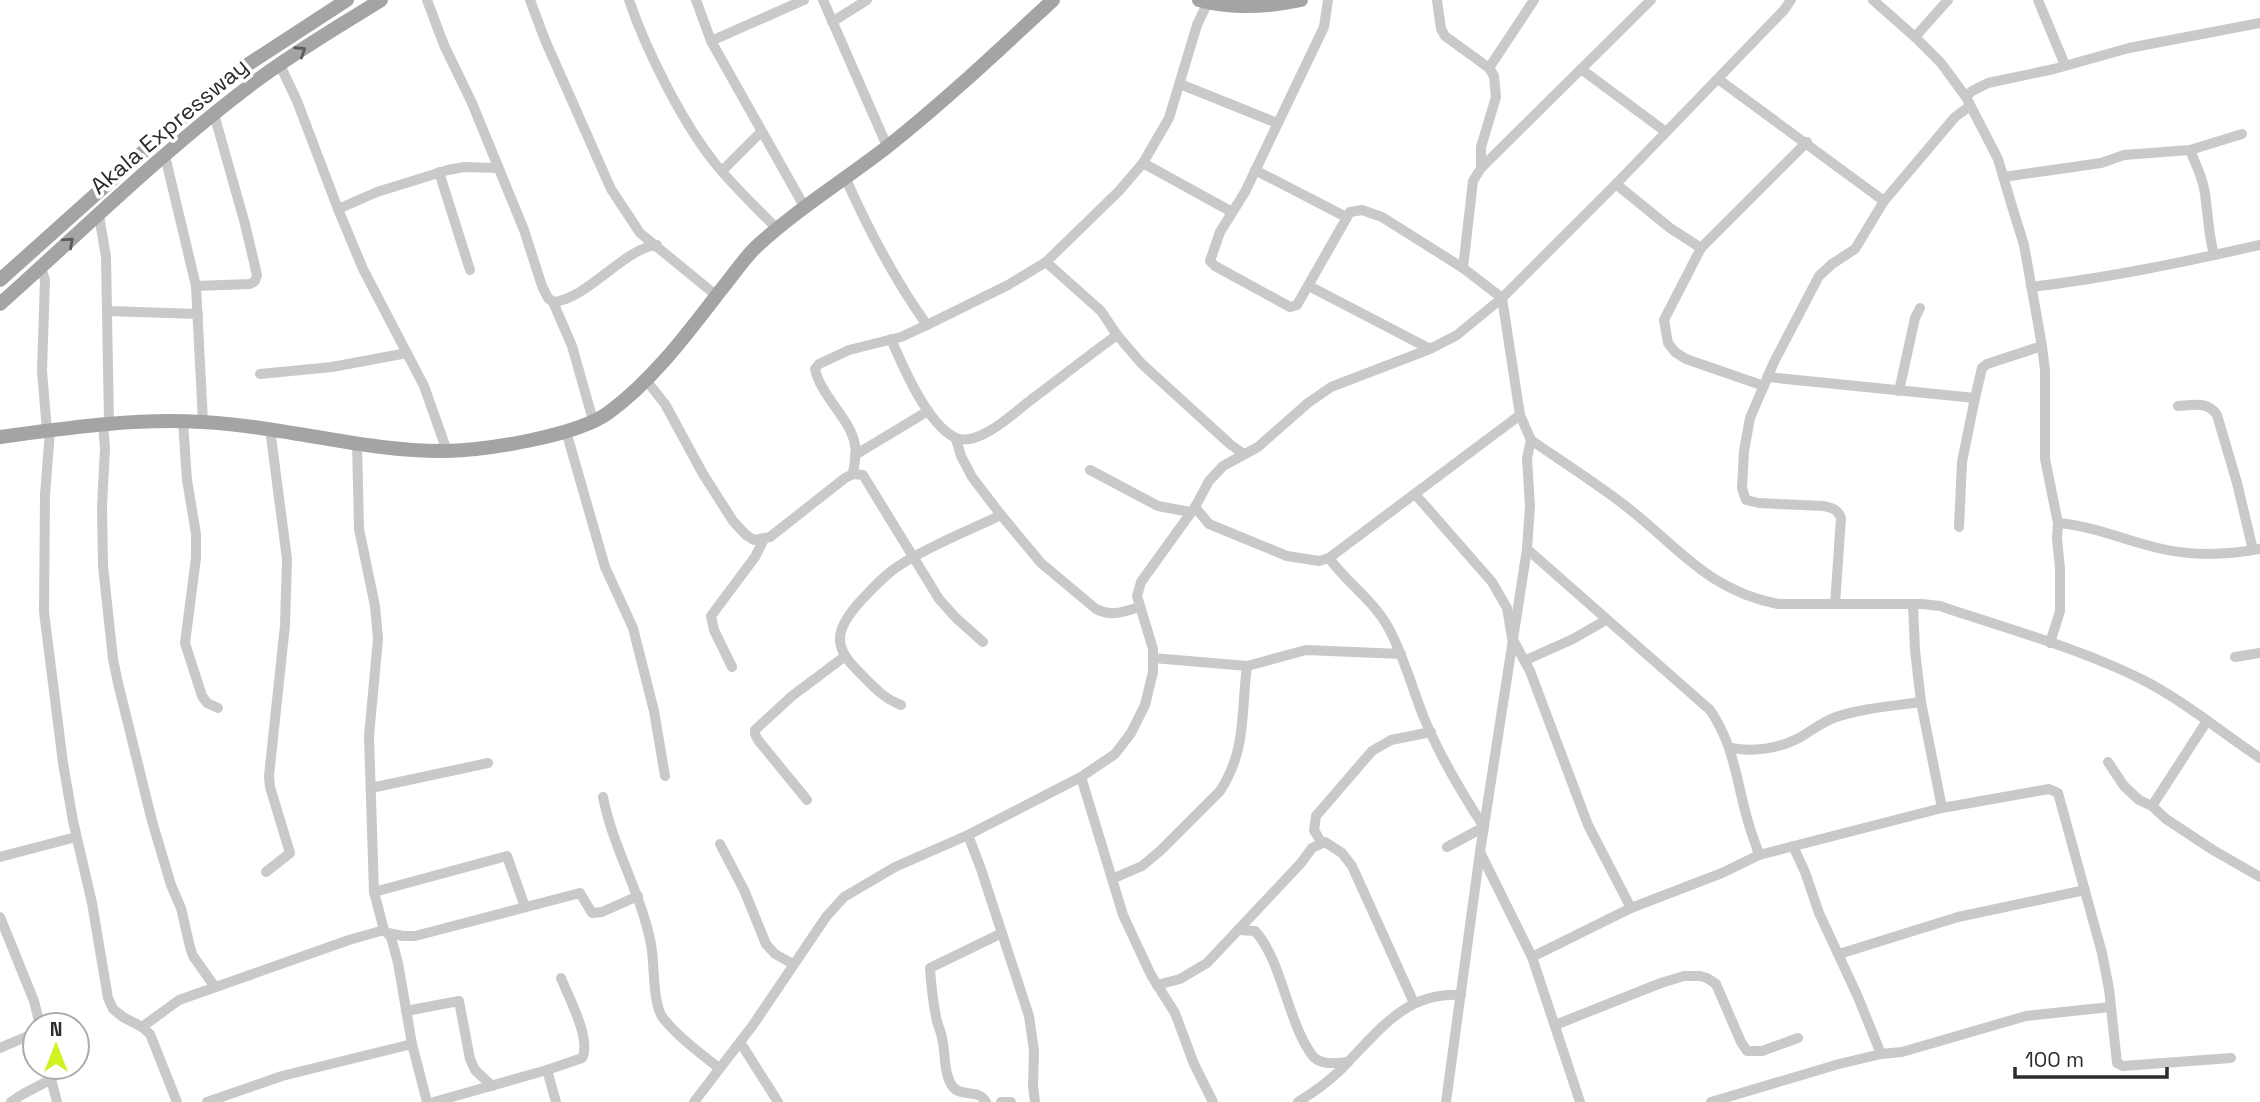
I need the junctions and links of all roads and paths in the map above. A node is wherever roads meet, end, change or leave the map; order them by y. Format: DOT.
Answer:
graph roads {
  1 [pos="347,0"];
  2 [pos="381,0"];
  3 [pos="428,0"];
  4 [pos="530,0"];
  5 [pos="629,0"];
  6 [pos="696,0"];
  7 [pos="804,0"];
  8 [pos="823,0"];
  9 [pos="867,0"];
  10 [pos="1053,0"];
  11 [pos="1301,0"];
  12 [pos="1328,0"];
  13 [pos="1437,0"];
  14 [pos="1534,0"];
  15 [pos="1651,0"];
  16 [pos="1791,0"];
  17 [pos="1873,0"];
  18 [pos="1948,0"];
  19 [pos="2038,0"];
  20 [pos="1203,1"];
  21 [pos="1254,3"];
  22 [pos="832,22"];
  23 [pos="2260,23"];
  24 [pos="1915,37"];
  25 [pos="711,41"];
  26 [pos="279,65"];
  27 [pos="2065,65"];
  28 [pos="1489,68"];
  29 [pos="1581,69"];
  30 [pos="1717,79"];
  31 [pos="1180,84"];
  32 [pos="1968,101"];
  33 [pos="214,114"];
  34 [pos="1278,123"];
  35 [pos="761,132"];
  36 [pos="1666,132"];
  37 [pos="2242,134"];
  38 [pos="1807,142"];
  39 [pos="887,146"];
  40 [pos="2190,150"];
  41 [pos="165,156"];
  42 [pos="1143,163"];
  43 [pos="1481,167"];
  44 [pos="497,168"];
  45 [pos="1255,170"];
  46 [pos="722,171"];
  47 [pos="439,172"];
  48 [pos="845,177"];
  49 [pos="2003,177"];
  50 [pos="1616,184"];
  51 [pos="1884,201"];
  52 [pos="804,206"];
  53 [pos="338,209"];
  54 [pos="1233,212"];
  55 [pos="99,215"];
  56 [pos="1346,217"];
  57 [pos="777,229"];
  58 [pos="656,245"];
  59 [pos="2260,245"];
  60 [pos="1700,248"];
  61 [pos="2214,255"];
  62 [pos="1046,262"];
  63 [pos="41,267"];
  64 [pos="1464,268"];
  65 [pos="470,270"];
  66 [pos="0,281"];
  67 [pos="196,286"];
  68 [pos="1309,286"];
  69 [pos="2031,287"];
  70 [pos="717,296"];
  71 [pos="1502,298"];
  72 [pos="553,302"];
  73 [pos="0,304"];
  74 [pos="1920,308"];
  75 [pos="108,311"];
  76 [pos="198,314"];
  77 [pos="927,325"];
  78 [pos="1117,335"];
  79 [pos="891,339"];
  80 [pos="2042,346"];
  81 [pos="1430,349"];
  82 [pos="407,353"];
  83 [pos="260,374"];
  84 [pos="646,380"];
  85 [pos="1765,381"];
  86 [pos="1899,391"];
  87 [pos="1976,398"];
  88 [pos="2178,406"];
  89 [pos="928,411"];
  90 [pos="1520,415"];
  91 [pos="593,420"];
  92 [pos="183,422"];
  93 [pos="203,422"];
  94 [pos="106,423"];
  95 [pos="270,429"];
  96 [pos="48,431"];
  97 [pos="566,431"];
  98 [pos="0,437"];
  99 [pos="956,439"];
  100 [pos="1531,440"];
  101 [pos="357,442"];
  102 [pos="447,451"];
  103 [pos="1244,454"];
  104 [pos="855,455"];
  105 [pos="1090,470"];
  106 [pos="853,474"];
  107 [pos="1415,494"];
  108 [pos="1192,509"];
  109 [pos="1001,515"];
  110 [pos="2058,523"];
  111 [pos="1959,527"];
  112 [pos="764,539"];
  113 [pos="1527,549"];
  114 [pos="2256,549"];
  115 [pos="913,557"];
  116 [pos="1329,558"];
  117 [pos="1835,604"];
  118 [pos="1913,605"];
  119 [pos="1139,607"];
  120 [pos="1606,620"];
  121 [pos="1512,638"];
  122 [pos="983,642"];
  123 [pos="2049,643"];
  124 [pos="2260,653"];
  125 [pos="1401,654"];
  126 [pos="844,657"];
  127 [pos="2235,657"];
  128 [pos="1153,658"];
  129 [pos="1526,660"];
  130 [pos="1247,666"];
  131 [pos="732,667"];
  132 [pos="1921,702"];
  133 [pos="901,705"];
  134 [pos="218,708"];
  135 [pos="2207,721"];
  136 [pos="1431,732"];
  137 [pos="1731,748"];
  138 [pos="2260,758"];
  139 [pos="2108,762"];
  140 [pos="488,763"];
  141 [pos="665,776"];
  142 [pos="1081,777"];
  143 [pos="371,788"];
  144 [pos="603,797"];
  145 [pos="807,800"];
  146 [pos="2152,806"];
  147 [pos="1942,808"];
  148 [pos="1484,827"];
  149 [pos="968,835"];
  150 [pos="76,837"];
  151 [pos="1321,842"];
  152 [pos="720,844"];
  153 [pos="1793,846"];
  154 [pos="1447,847"];
  155 [pos="1480,852"];
  156 [pos="1759,855"];
  157 [pos="0,857"];
  158 [pos="266,872"];
  159 [pos="2260,877"];
  160 [pos="1112,879"];
  161 [pos="2085,890"];
  162 [pos="374,892"];
  163 [pos="638,896"];
  164 [pos="525,907"];
  165 [pos="1631,908"];
  166 [pos="0,917"];
  167 [pos="1239,930"];
  168 [pos="386,931"];
  169 [pos="1002,933"];
  170 [pos="1839,954"];
  171 [pos="1532,957"];
  172 [pos="793,964"];
  173 [pos="561,978"];
  174 [pos="1157,985"];
  175 [pos="215,987"];
  176 [pos="1461,995"];
  177 [pos="1414,1003"];
  178 [pos="2110,1007"];
  179 [pos="36,1011"];
  180 [pos="406,1011"];
  181 [pos="1555,1025"];
  182 [pos="142,1027"];
  183 [pos="21,1038"];
  184 [pos="1798,1038"];
  185 [pos="740,1042"];
  186 [pos="412,1044"];
  187 [pos="0,1048"];
  188 [pos="1881,1054"];
  189 [pos="2231,1058"];
  190 [pos="1348,1062"];
  191 [pos="719,1068"];
  192 [pos="547,1070"];
  193 [pos="48,1081"];
  194 [pos="50,1081"];
  195 [pos="492,1086"];
  196 [pos="1035,1099"];
  197 [pos="11,1102"];
  198 [pos="57,1102"];
  199 [pos="177,1102"];
  200 [pos="207,1102"];
  201 [pos="427,1102"];
  202 [pos="434,1102"];
  203 [pos="556,1102"];
  204 [pos="694,1102"];
  205 [pos="778,1102"];
  206 [pos="986,1102"];
  207 [pos="1001,1102"];
  208 [pos="1011,1102"];
  209 [pos="1024,1102"];
  210 [pos="1213,1102"];
  211 [pos="1298,1102"];
  212 [pos="1446,1102"];
  213 [pos="1580,1102"];
  214 [pos="1711,1102"];
  1 -- 66 [label="main road, Akala Expressway"];
  26 -- 2 [label="main road, Akala Expressway, one-way"];
  3 -- 44 [label="street"];
  4 -- 58 [label="street"];
  5 -- 46 [label="street"];
  6 -- 25 [label="street"];
  7 -- 25 [label="street"];
  8 -- 22 [label="street"];
  9 -- 22 [label="street"];
  10 -- 39 [label="main road"];
  11 -- 21 [label="main road"];
  12 -- 34 [label="street"];
  13 -- 28 [label="street"];
  14 -- 28 [label="street"];
  15 -- 29 [label="street"];
  16 -- 30 [label="street"];
  17 -- 24 [label="street"];
  18 -- 24 [label="street"];
  19 -- 27 [label="street"];
  20 -- 21 [label="main road"];
  20 -- 31 [label="street"];
  22 -- 39 [label="street"];
  23 -- 27 [label="street"];
  24 -- 32 [label="street"];
  25 -- 35 [label="street"];
  26 -- 33 [label="main road, Akala Expressway"];
  26 -- 53 [label="street"];
  27 -- 32 [label="street"];
  28 -- 43 [label="street"];
  29 -- 36 [label="street"];
  29 -- 43 [label="street"];
  30 -- 36 [label="street"];
  30 -- 38 [label="street"];
  31 -- 34 [label="street"];
  31 -- 42 [label="street"];
  32 -- 49 [label="street"];
  32 -- 51 [label="street"];
  33 -- 41 [label="main road, Akala Expressway"];
  33 -- 67 [label="street"];
  34 -- 45 [label="street"];
  35 -- 46 [label="street"];
  35 -- 52 [label="street"];
  36 -- 50 [label="street"];
  37 -- 40 [label="street"];
  38 -- 51 [label="street"];
  38 -- 60 [label="street"];
  39 -- 48 [label="main road"];
  40 -- 49 [label="street"];
  40 -- 61 [label="street"];
  41 -- 55 [label="main road, Akala Expressway"];
  41 -- 67 [label="street"];
  42 -- 54 [label="street"];
  42 -- 62 [label="street"];
  43 -- 64 [label="street"];
  44 -- 47 [label="street"];
  44 -- 72 [label="street"];
  45 -- 54 [label="street"];
  45 -- 56 [label="street"];
  46 -- 57 [label="street"];
  47 -- 53 [label="street"];
  47 -- 65 [label="street"];
  48 -- 52 [label="main road"];
  48 -- 77 [label="street"];
  49 -- 69 [label="street"];
  50 -- 60 [label="street"];
  50 -- 71 [label="street"];
  51 -- 85 [label="street"];
  52 -- 57 [label="main road"];
  53 -- 82 [label="street"];
  54 -- 68 [label="street"];
  63 -- 55 [label="main road, Akala Expressway, one-way"];
  55 -- 75 [label="street"];
  56 -- 64 [label="street"];
  56 -- 68 [label="street"];
  57 -- 70 [label="main road"];
  58 -- 70 [label="street"];
  58 -- 72 [label="street"];
  59 -- 61 [label="street"];
  60 -- 85 [label="street"];
  61 -- 69 [label="street"];
  62 -- 77 [label="street"];
  62 -- 78 [label="street"];
  63 -- 73 [label="main road, Akala Expressway"];
  63 -- 96 [label="street"];
  64 -- 71 [label="street"];
  67 -- 76 [label="street"];
  68 -- 81 [label="street"];
  69 -- 80 [label="street"];
  70 -- 84 [label="main road"];
  71 -- 81 [label="street"];
  71 -- 90 [label="street"];
  72 -- 91 [label="street"];
  74 -- 86 [label="street"];
  75 -- 76 [label="street"];
  75 -- 94 [label="street"];
  76 -- 93 [label="street"];
  77 -- 79 [label="street"];
  78 -- 99 [label="street"];
  78 -- 103 [label="street"];
  79 -- 89 [label="street"];
  79 -- 104 [label="street"];
  80 -- 87 [label="street"];
  80 -- 110 [label="street"];
  81 -- 103 [label="street"];
  82 -- 83 [label="street"];
  82 -- 102 [label="street"];
  84 -- 91 [label="main road"];
  84 -- 112 [label="street"];
  85 -- 86 [label="street"];
  85 -- 117 [label="street"];
  86 -- 87 [label="street"];
  87 -- 111 [label="street"];
  88 -- 114 [label="street"];
  89 -- 99 [label="street"];
  89 -- 104 [label="street"];
  90 -- 100 [label="street"];
  90 -- 107 [label="street"];
  91 -- 97 [label="main road"];
  92 -- 93 [label="main road"];
  92 -- 94 [label="main road"];
  92 -- 134 [label="street"];
  93 -- 95 [label="main road"];
  94 -- 96 [label="main road"];
  94 -- 175 [label="street"];
  95 -- 101 [label="main road"];
  95 -- 158 [label="street"];
  96 -- 98 [label="main road"];
  96 -- 150 [label="street"];
  97 -- 102 [label="main road"];
  97 -- 141 [label="street"];
  99 -- 109 [label="street"];
  100 -- 113 [label="street"];
  100 -- 117 [label="street"];
  101 -- 102 [label="main road"];
  101 -- 143 [label="street"];
  103 -- 108 [label="street"];
  104 -- 106 [label="street"];
  105 -- 108 [label="street"];
  106 -- 112 [label="street"];
  106 -- 115 [label="street"];
  107 -- 116 [label="street"];
  107 -- 121 [label="street"];
  108 -- 116 [label="street"];
  108 -- 119 [label="street"];
  109 -- 115 [label="street"];
  109 -- 119 [label="street"];
  110 -- 114 [label="street"];
  110 -- 123 [label="street"];
  112 -- 131 [label="street"];
  113 -- 120 [label="street"];
  113 -- 121 [label="street"];
  115 -- 122 [label="street"];
  115 -- 126 [label="street"];
  116 -- 125 [label="street"];
  117 -- 118 [label="street"];
  118 -- 123 [label="street"];
  118 -- 132 [label="street"];
  119 -- 128 [label="street"];
  120 -- 129 [label="street"];
  120 -- 137 [label="street"];
  121 -- 129 [label="street"];
  121 -- 148 [label="street"];
  123 -- 135 [label="street"];
  124 -- 127 [label="street"];
  125 -- 130 [label="street"];
  125 -- 136 [label="street"];
  126 -- 133 [label="street"];
  126 -- 145 [label="street"];
  128 -- 130 [label="street"];
  128 -- 142 [label="street"];
  129 -- 165 [label="street"];
  130 -- 160 [label="street"];
  132 -- 137 [label="street"];
  132 -- 147 [label="street"];
  135 -- 138 [label="street"];
  135 -- 146 [label="street"];
  136 -- 148 [label="street"];
  136 -- 151 [label="street"];
  137 -- 156 [label="street"];
  139 -- 146 [label="street"];
  140 -- 143 [label="street"];
  142 -- 149 [label="street"];
  142 -- 160 [label="street"];
  143 -- 162 [label="street"];
  144 -- 163 [label="street"];
  146 -- 159 [label="street"];
  147 -- 153 [label="street"];
  147 -- 161 [label="street"];
  148 -- 154 [label="street"];
  148 -- 155 [label="street"];
  149 -- 169 [label="street"];
  149 -- 172 [label="street"];
  150 -- 157 [label="street"];
  150 -- 182 [label="street"];
  151 -- 167 [label="street"];
  151 -- 177 [label="street"];
  152 -- 172 [label="street"];
  153 -- 156 [label="street"];
  153 -- 170 [label="street"];
  155 -- 171 [label="street"];
  155 -- 176 [label="street"];
  156 -- 165 [label="street"];
  160 -- 174 [label="street"];
  161 -- 170 [label="street"];
  161 -- 178 [label="street"];
  162 -- 164 [label="street"];
  162 -- 168 [label="street"];
  163 -- 164 [label="street"];
  163 -- 191 [label="street"];
  164 -- 168 [label="street"];
  165 -- 171 [label="street"];
  166 -- 179 [label="street"];
  167 -- 174 [label="street"];
  167 -- 190 [label="street"];
  168 -- 175 [label="street"];
  168 -- 180 [label="street"];
  169 -- 196 [label="street"];
  169 -- 206 [label="street"];
  170 -- 188 [label="street"];
  171 -- 181 [label="street"];
  172 -- 185 [label="street"];
  173 -- 192 [label="street"];
  174 -- 210 [label="street"];
  175 -- 182 [label="street"];
  176 -- 177 [label="street"];
  176 -- 212 [label="street"];
  177 -- 190 [label="street"];
  178 -- 188 [label="street"];
  178 -- 189 [label="street"];
  180 -- 186 [label="street"];
  180 -- 195 [label="street"];
  181 -- 184 [label="street"];
  181 -- 213 [label="street"];
  182 -- 199 [label="street"];
  183 -- 187 [label="street"];
  185 -- 191 [label="street"];
  185 -- 205 [label="street"];
  186 -- 200 [label="street"];
  186 -- 201 [label="street"];
  188 -- 214 [label="street"];
  190 -- 211 [label="street"];
  191 -- 204 [label="street"];
  192 -- 195 [label="street"];
  192 -- 203 [label="street"];
  193 -- 197 [label="street"];
  194 -- 198 [label="street"];
  195 -- 202 [label="street"];
  196 -- 209 [label="street"];
  207 -- 208 [label="street"];
}
